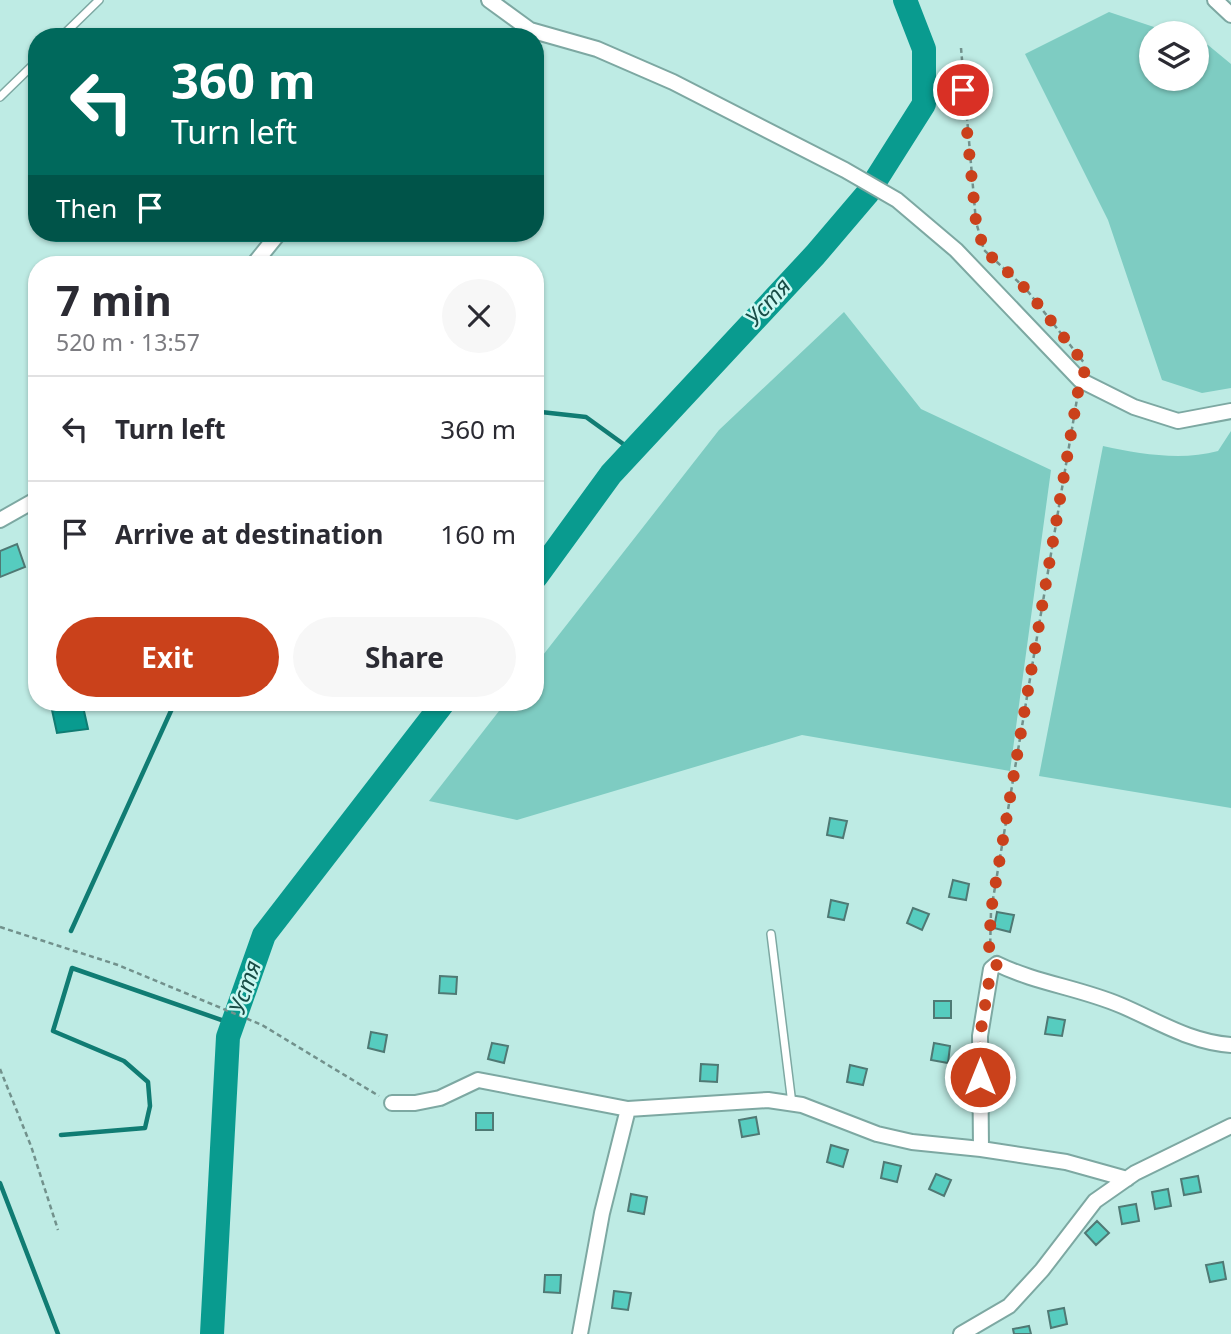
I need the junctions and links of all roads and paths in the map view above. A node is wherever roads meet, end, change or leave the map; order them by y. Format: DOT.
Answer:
graph roads {
  1 [pos="99,0"];
  2 [pos="489,0"];
  3 [pos="1216,0"];
  4 [pos="1231,15"];
  5 [pos="70,28"];
  6 [pos="520,28"];
  7 [pos="544,38"];
  8 [pos="961,48"];
  9 [pos="28,70"];
  10 [pos="0,97"];
  11 [pos="272,242"];
  12 [pos="260,256"];
  13 [pos="1080,380"];
  14 [pos="1231,411"];
  15 [pos="28,504"];
  16 [pos="0,520"];
  17 [pos="0,928"];
  18 [pos="771,934"];
  19 [pos="998,964"];
  20 [pos="1231,1045"];
  21 [pos="0,1069"];
  22 [pos="391,1103"];
  23 [pos="792,1104"];
  24 [pos="628,1109"];
  25 [pos="1231,1126"];
  26 [pos="981,1149"];
  27 [pos="1127,1179"];
  28 [pos="58,1230"];
  29 [pos="579,1334"];
  30 [pos="961,1334"];
  1 -- 5 [label="lane"];
  2 -- 6 [label="street"];
  3 -- 4 [label="street"];
  7 -- 13 [label="street"];
  8 -- 13 [label="path"];
  9 -- 10 [label="lane"];
  11 -- 12 [label="street"];
  13 -- 14 [label="street"];
  13 -- 19 [label="path"];
  15 -- 16 [label="street"];
  17 -- 22 [label="path"];
  18 -- 23 [label="lane"];
  19 -- 20 [label="street"];
  19 -- 26 [label="street"];
  21 -- 28 [label="path"];
  22 -- 24 [label="street"];
  23 -- 24 [label="street"];
  23 -- 26 [label="street"];
  24 -- 29 [label="street"];
  25 -- 27 [label="street"];
  26 -- 27 [label="street"];
  27 -- 30 [label="street"];
}
